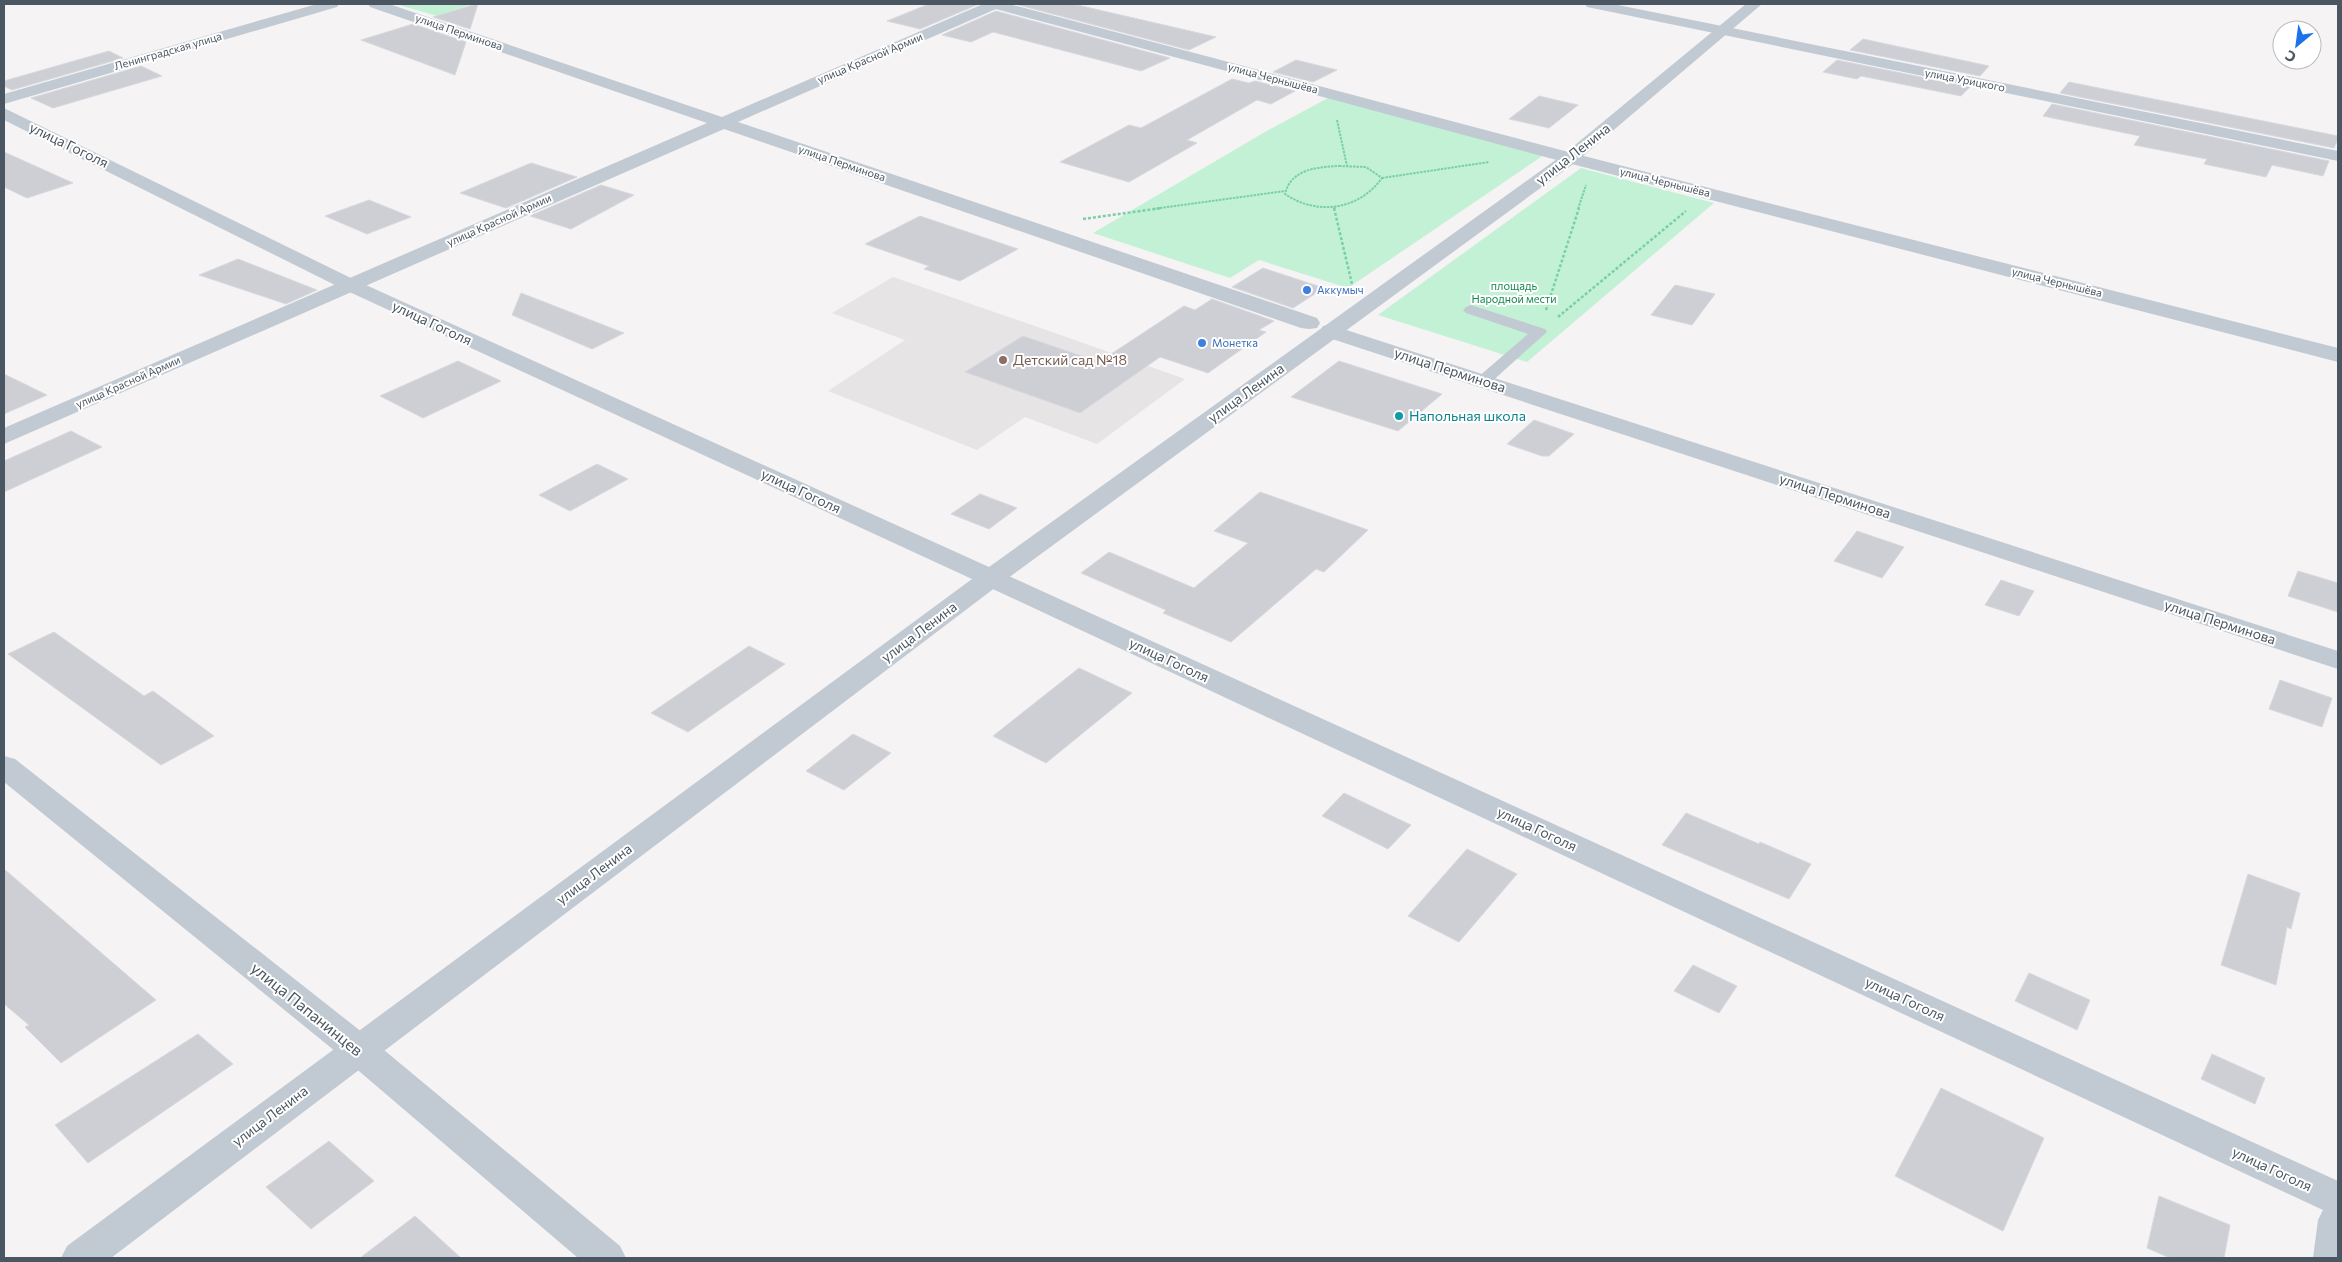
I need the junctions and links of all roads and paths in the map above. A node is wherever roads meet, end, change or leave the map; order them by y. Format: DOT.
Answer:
graph roads {
  1 [pos="332,4"];
  2 [pos="375,4"];
  3 [pos="994,4"];
  4 [pos="1592,4"];
  5 [pos="1755,4"];
  6 [pos="1723,31"];
  7 [pos="1332,94"];
  8 [pos="4,99"];
  9 [pos="4,113"];
  10 [pos="722,122"];
  11 [pos="2338,156"];
  12 [pos="1570,158"];
  13 [pos="1495,161"];
  14 [pos="1593,163"];
  15 [pos="1347,166"];
  16 [pos="1382,178"];
  17 [pos="1285,192"];
  18 [pos="1709,193"];
  19 [pos="1334,207"];
  20 [pos="1028,226"];
  21 [pos="350,285"];
  22 [pos="1354,291"];
  23 [pos="1471,310"];
  24 [pos="1320,327"];
  25 [pos="1540,332"];
  26 [pos="2338,355"];
  27 [pos="1483,381"];
  28 [pos="4,437"];
  29 [pos="991,578"];
  30 [pos="2338,660"];
  31 [pos="4,766"];
  32 [pos="359,1050"];
  33 [pos="2338,1199"];
  34 [pos="2338,1220"];
  35 [pos="81,1258"];
  36 [pos="606,1258"];
  37 [pos="2333,1258"];
  1 -- 8 [label="street, Ленинградская улица"];
  2 -- 10 [label="street, улица Перминова"];
  3 -- 7 [label="street, улица Чернышёва"];
  3 -- 10 [label="street, улица Красной Армии"];
  4 -- 6 [label="street, улица Урицкого"];
  5 -- 6 [label="street, улица Ленина"];
  6 -- 11 [label="street, улица Урицкого"];
  6 -- 12 [label="street, улица Ленина"];
  7 -- 12 [label="street, улица Чернышёва"];
  7 -- 15 [label="path"];
  9 -- 21 [label="street, улица Гоголя"];
  10 -- 20 [label="street, улица Перминова"];
  10 -- 21 [label="street, улица Красной Армии"];
  12 -- 14 [label="street, улица Чернышёва"];
  12 -- 24 [label="street, улица Ленина"];
  13 -- 16 [label="path"];
  14 -- 18 [label="street, улица Чернышёва"];
  14 -- 25 [label="path"];
  15 -- 16 [label="path"];
  15 -- 17 [label="path"];
  16 -- 19 [label="path"];
  17 -- 19 [label="path"];
  17 -- 20 [label="path"];
  18 -- 25 [label="path"];
  18 -- 26 [label="street, улица Чернышёва"];
  19 -- 22 [label="path"];
  20 -- 24 [label="street, улица Перминова"];
  21 -- 28 [label="street, улица Красной Армии"];
  21 -- 29 [label="street, улица Гоголя"];
  23 -- 25 [label="lane"];
  24 -- 27 [label="street, улица Перминова"];
  24 -- 29 [label="street, улица Ленина"];
  25 -- 27 [label="lane"];
  27 -- 30 [label="street, улица Перминова"];
  29 -- 32 [label="street, улица Ленина"];
  29 -- 33 [label="street, улица Гоголя"];
  31 -- 32 [label="street, улица Папанинцев"];
  32 -- 35 [label="street, улица Ленина"];
  32 -- 36 [label="street, улица Папанинцев"];
  34 -- 37 [label="street"];
}
